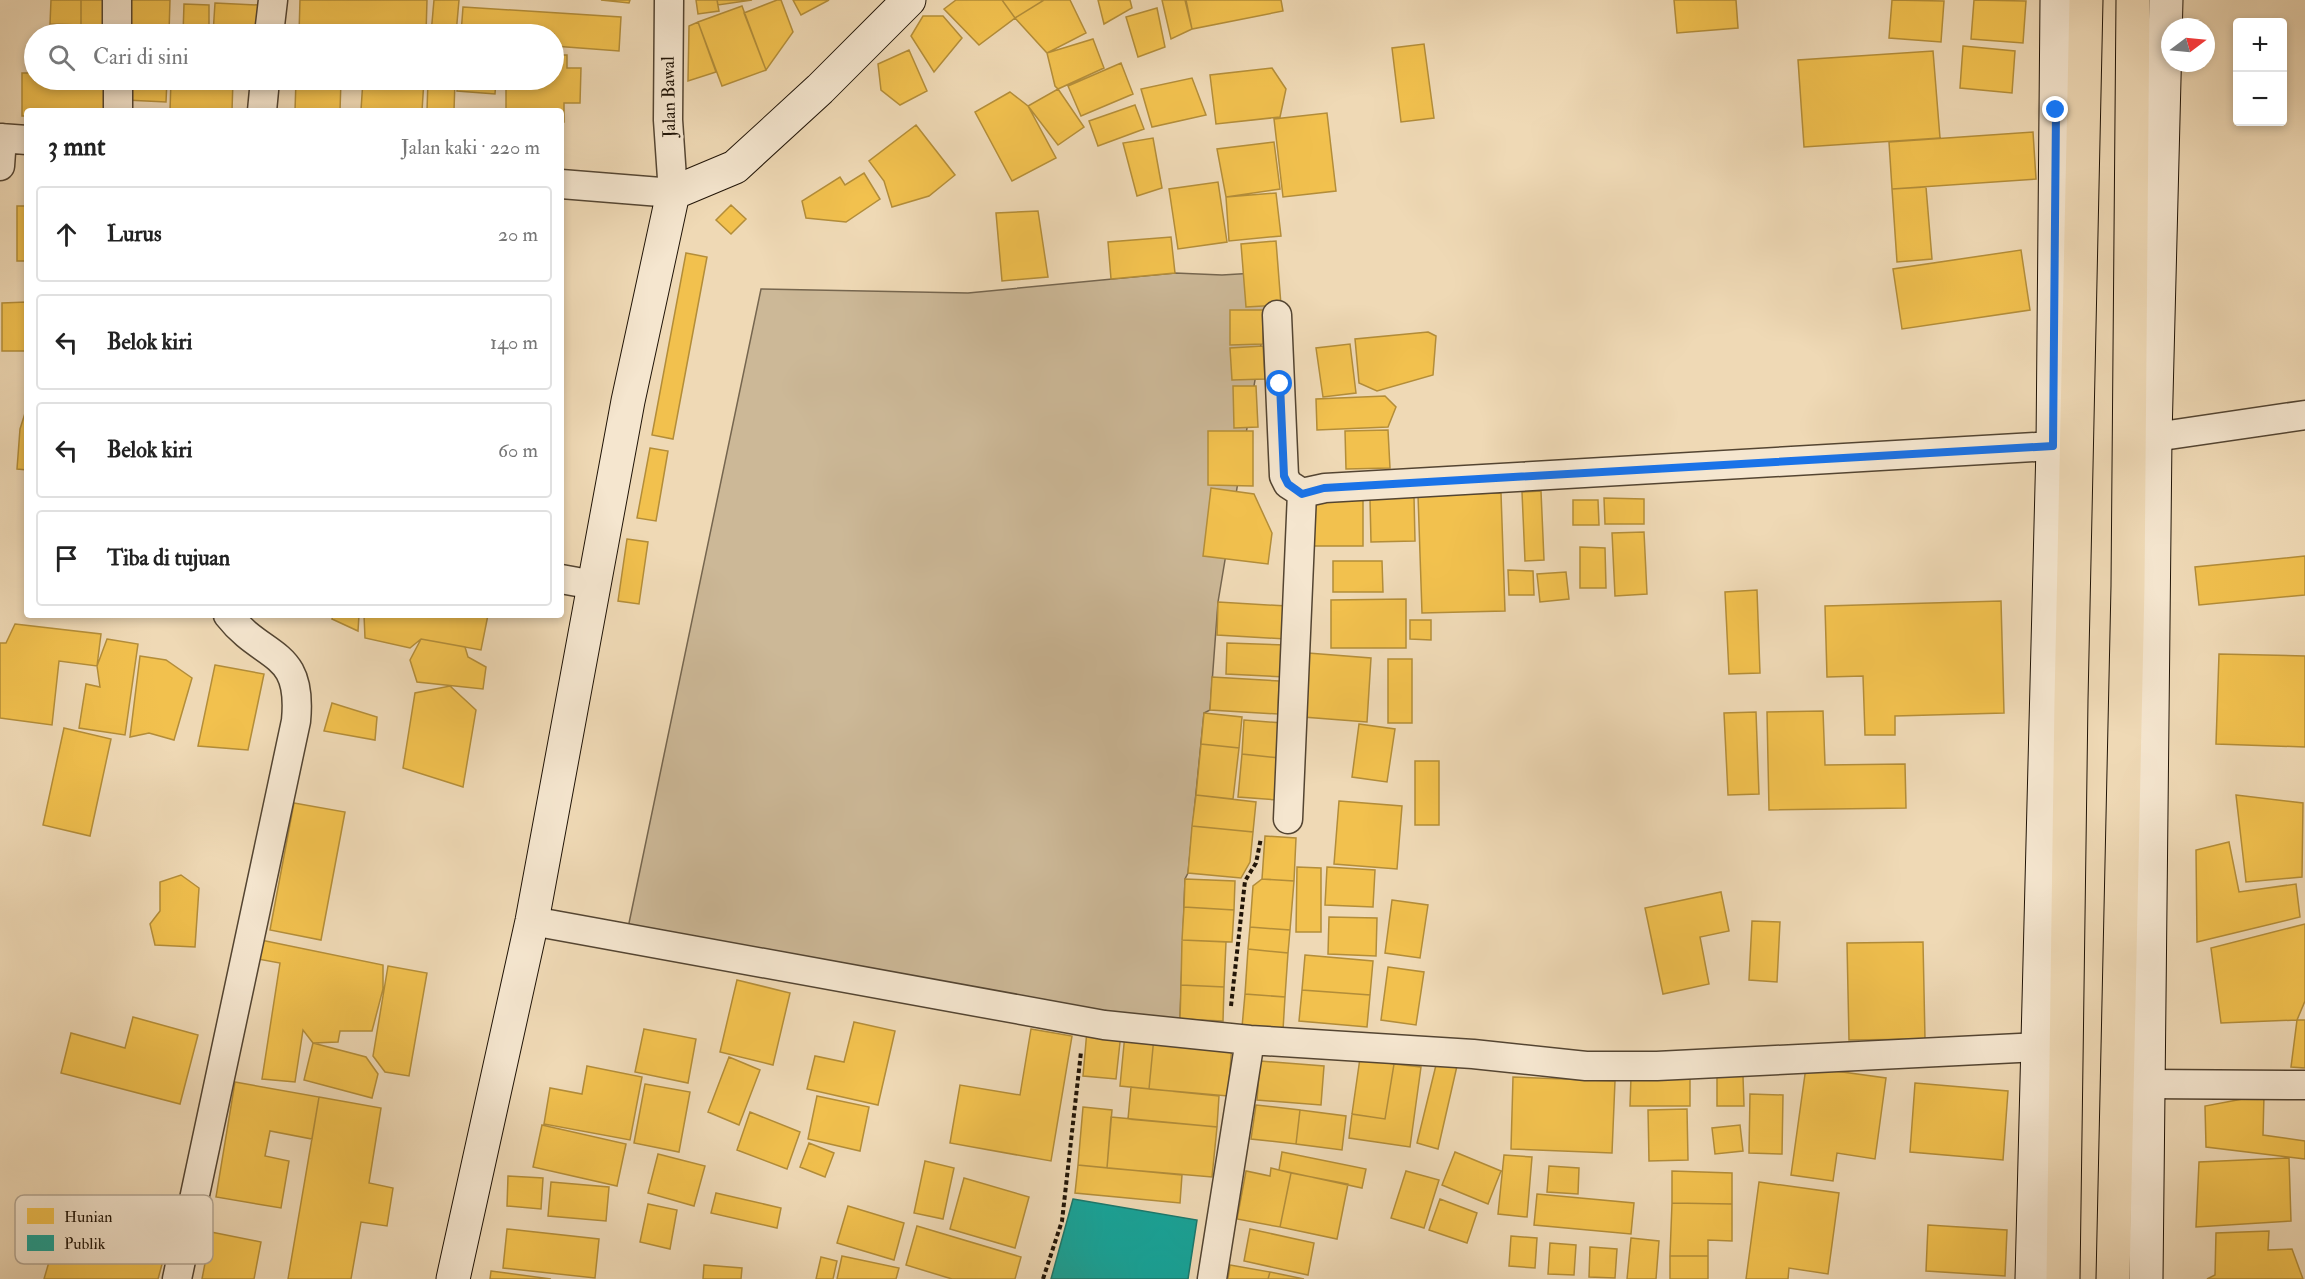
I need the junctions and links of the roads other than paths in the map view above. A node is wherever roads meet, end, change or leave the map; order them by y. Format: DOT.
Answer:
graph roads {
  1 [pos="117,0"];
  2 [pos="273,0"];
  3 [pos="669,0"];
  4 [pos="909,0"];
  5 [pos="2056,0"];
  6 [pos="2086,0"];
  7 [pos="2133,0"];
  8 [pos="2166,0"];
  9 [pos="117,24"];
  10 [pos="270,24"];
  11 [pos="118,90"];
  12 [pos="264,90"];
  13 [pos="118,108"];
  14 [pos="262,108"];
  15 [pos="10,139"];
  16 [pos="0,166"];
  17 [pos="564,184"];
  18 [pos="673,193"];
  19 [pos="1277,315"];
  20 [pos="2305,416"];
  21 [pos="2155,437"];
  22 [pos="2053,446"];
  23 [pos="1302,494"];
  24 [pos="564,580"];
  25 [pos="594,585"];
  26 [pos="230,618"];
  27 [pos="1288,819"];
  28 [pos="532,921"];
  29 [pos="1239,1039"];
  30 [pos="2038,1047"];
  31 [pos="2147,1084"];
  32 [pos="2305,1085"];
  33 [pos="195,1195"];
  34 [pos="180,1264"];
  35 [pos="177,1279"];
  36 [pos="453,1279"];
  37 [pos="1212,1279"];
  38 [pos="2032,1279"];
  39 [pos="2063,1279"];
  40 [pos="2113,1279"];
  41 [pos="2146,1279"];
  1 -- 9 [label="street"];
  2 -- 10 [label="street"];
  3 -- 18 [label="street, Jalan Bawal"];
  4 -- 18 [label="street"];
  5 -- 22 [label="street"];
  6 -- 39 [label="highway"];
  7 -- 40 [label="highway"];
  8 -- 21 [label="street"];
  11 -- 13 [label="street"];
  12 -- 14 [label="street"];
  15 -- 16 [label="street"];
  17 -- 18 [label="street"];
  18 -- 25 [label="street"];
  19 -- 23 [label="street"];
  20 -- 21 [label="street"];
  21 -- 31 [label="street"];
  22 -- 23 [label="street"];
  22 -- 30 [label="street"];
  23 -- 27 [label="street"];
  24 -- 25 [label="street"];
  25 -- 28 [label="street"];
  26 -- 33 [label="street"];
  28 -- 29 [label="street"];
  28 -- 36 [label="street"];
  29 -- 30 [label="street"];
  29 -- 37 [label="street"];
  30 -- 38 [label="street"];
  31 -- 32 [label="street"];
  31 -- 41 [label="street"];
  34 -- 35 [label="street"];
}
